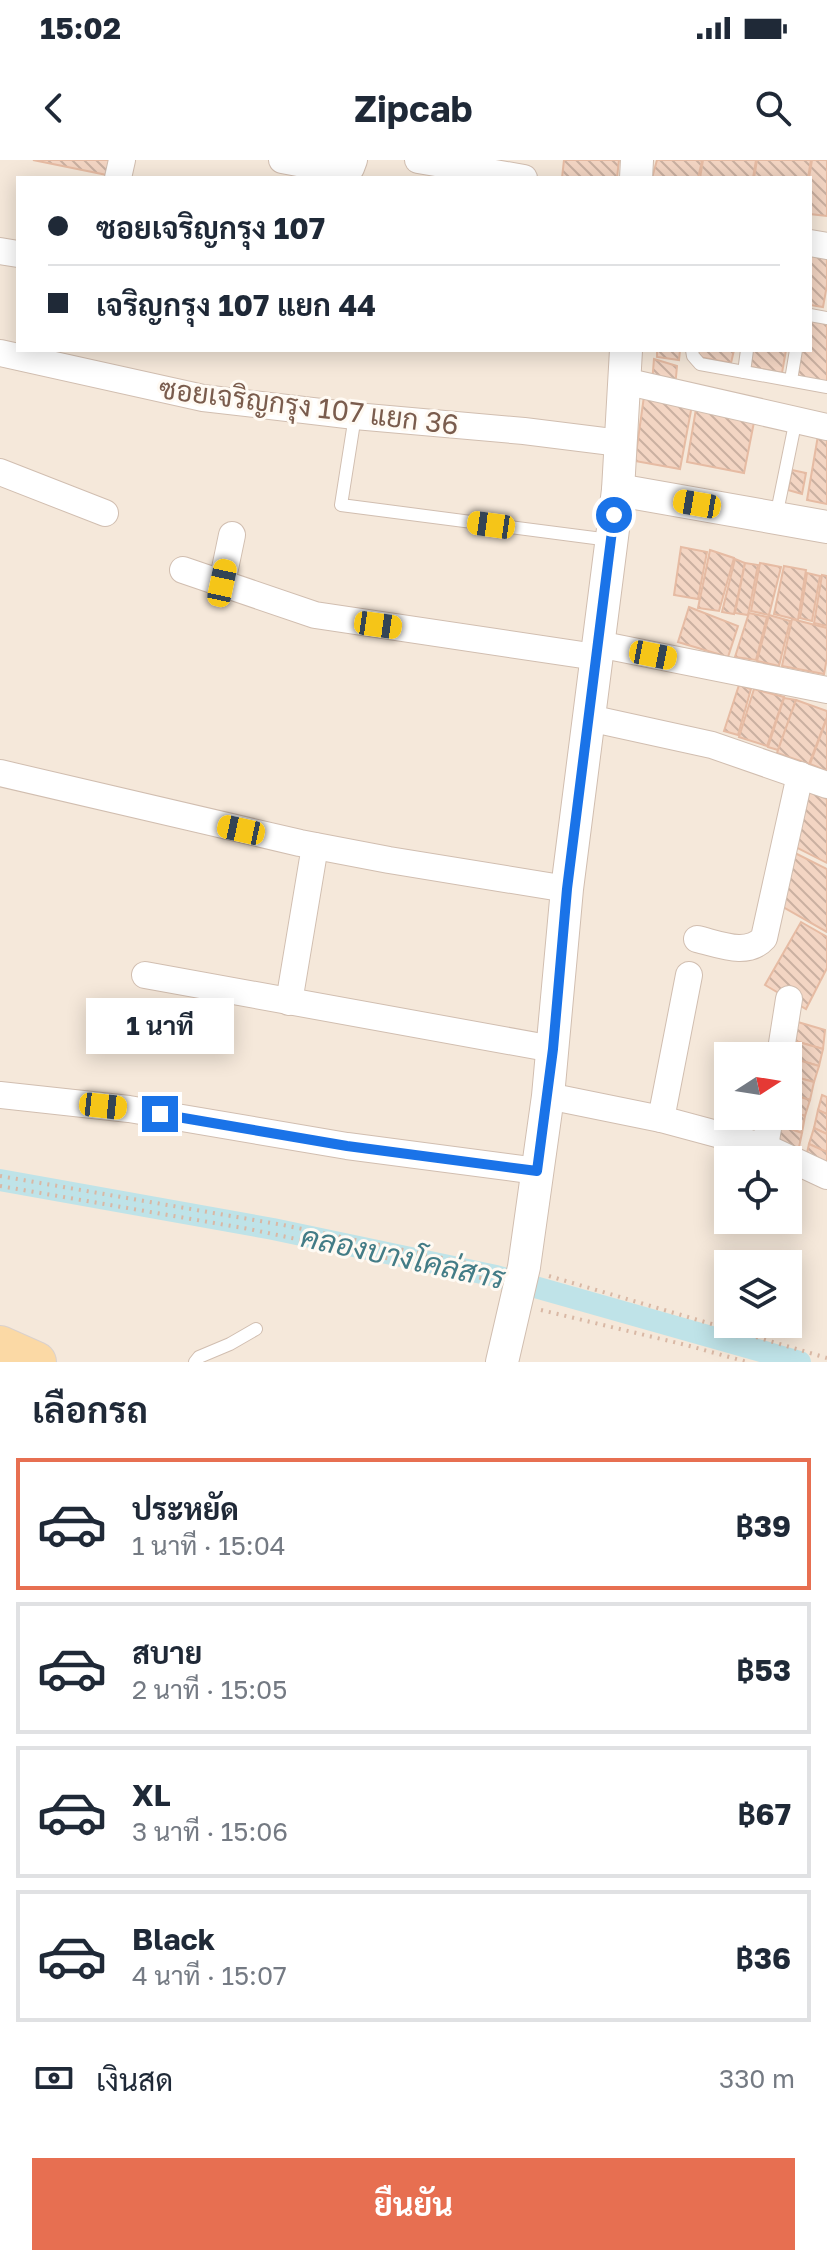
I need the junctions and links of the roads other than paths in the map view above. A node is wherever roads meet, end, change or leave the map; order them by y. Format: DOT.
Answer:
graph roads {
  1 [pos="282,160"];
  2 [pos="354,160"];
  3 [pos="418,160"];
  4 [pos="512,176"];
  5 [pos="692,352"];
  6 [pos="747,352"];
  7 [pos="796,352"];
  8 [pos="0,353"];
  9 [pos="625,365"];
  10 [pos="744,372"];
  11 [pos="791,380"];
  12 [pos="827,387"];
  13 [pos="355,416"];
  14 [pos="796,419"];
  15 [pos="827,427"];
  16 [pos="620,443"];
  17 [pos="0,472"];
  18 [pos="618,490"];
  19 [pos="105,513"];
  20 [pos="776,517"];
  21 [pos="827,527"];
  22 [pos="232,535"];
  23 [pos="611,540"];
  24 [pos="183,570"];
  25 [pos="222,583"];
  26 [pos="597,650"];
  27 [pos="827,690"];
  28 [pos="589,718"];
  29 [pos="0,773"];
  30 [pos="800,775"];
  31 [pos="827,785"];
  32 [pos="315,846"];
  33 [pos="567,889"];
  34 [pos="697,939"];
  35 [pos="145,975"];
  36 [pos="689,975"];
  37 [pos="789,999"];
  38 [pos="289,1002"];
  39 [pos="782,1042"];
  40 [pos="553,1049"];
  41 [pos="0,1095"];
  42 [pos="548,1096"];
  43 [pos="661,1119"];
  44 [pos="761,1146"];
  45 [pos="802,1164"];
  46 [pos="537,1171"];
  47 [pos="827,1176"];
  48 [pos="256,1329"];
  49 [pos="0,1346"];
  50 [pos="0,1353"];
  51 [pos="34,1362"];
  52 [pos="195,1362"];
  53 [pos="502,1362"];
  1 -- 2 [label="street"];
  3 -- 4 [label="street"];
  5 -- 10 [label="lane"];
  6 -- 10 [label="lane"];
  7 -- 11 [label="lane"];
  8 -- 13 [label="street, ซอยเจริญกรุง 107 แยก 36"];
  9 -- 14 [label="street"];
  9 -- 16 [label="street"];
  10 -- 11 [label="lane"];
  11 -- 12 [label="lane"];
  13 -- 16 [label="street, ซอยเจริญกรุง 107 แยก 36"];
  13 -- 23 [label="lane"];
  14 -- 15 [label="street"];
  14 -- 20 [label="lane"];
  16 -- 18 [label="street"];
  17 -- 19 [label="street"];
  18 -- 20 [label="street"];
  18 -- 23 [label="street"];
  20 -- 21 [label="street"];
  22 -- 25 [label="street"];
  23 -- 26 [label="street"];
  24 -- 25 [label="street"];
  25 -- 26 [label="street"];
  26 -- 27 [label="street"];
  26 -- 28 [label="street"];
  28 -- 30 [label="street"];
  28 -- 33 [label="street"];
  29 -- 32 [label="street"];
  30 -- 31 [label="street"];
  30 -- 34 [label="street"];
  32 -- 33 [label="street"];
  32 -- 38 [label="street"];
  33 -- 40 [label="street"];
  35 -- 38 [label="street"];
  36 -- 43 [label="street"];
  37 -- 39 [label="street"];
  38 -- 40 [label="street"];
  40 -- 42 [label="street"];
  41 -- 46 [label="street"];
  42 -- 43 [label="street"];
  42 -- 46 [label="street"];
  43 -- 44 [label="street"];
  45 -- 47 [label="street"];
  46 -- 53 [label="street"];
  48 -- 52 [label="lane"];
  49 -- 51 [label="main road"];
  50 -- 51 [label="main road"];
}
